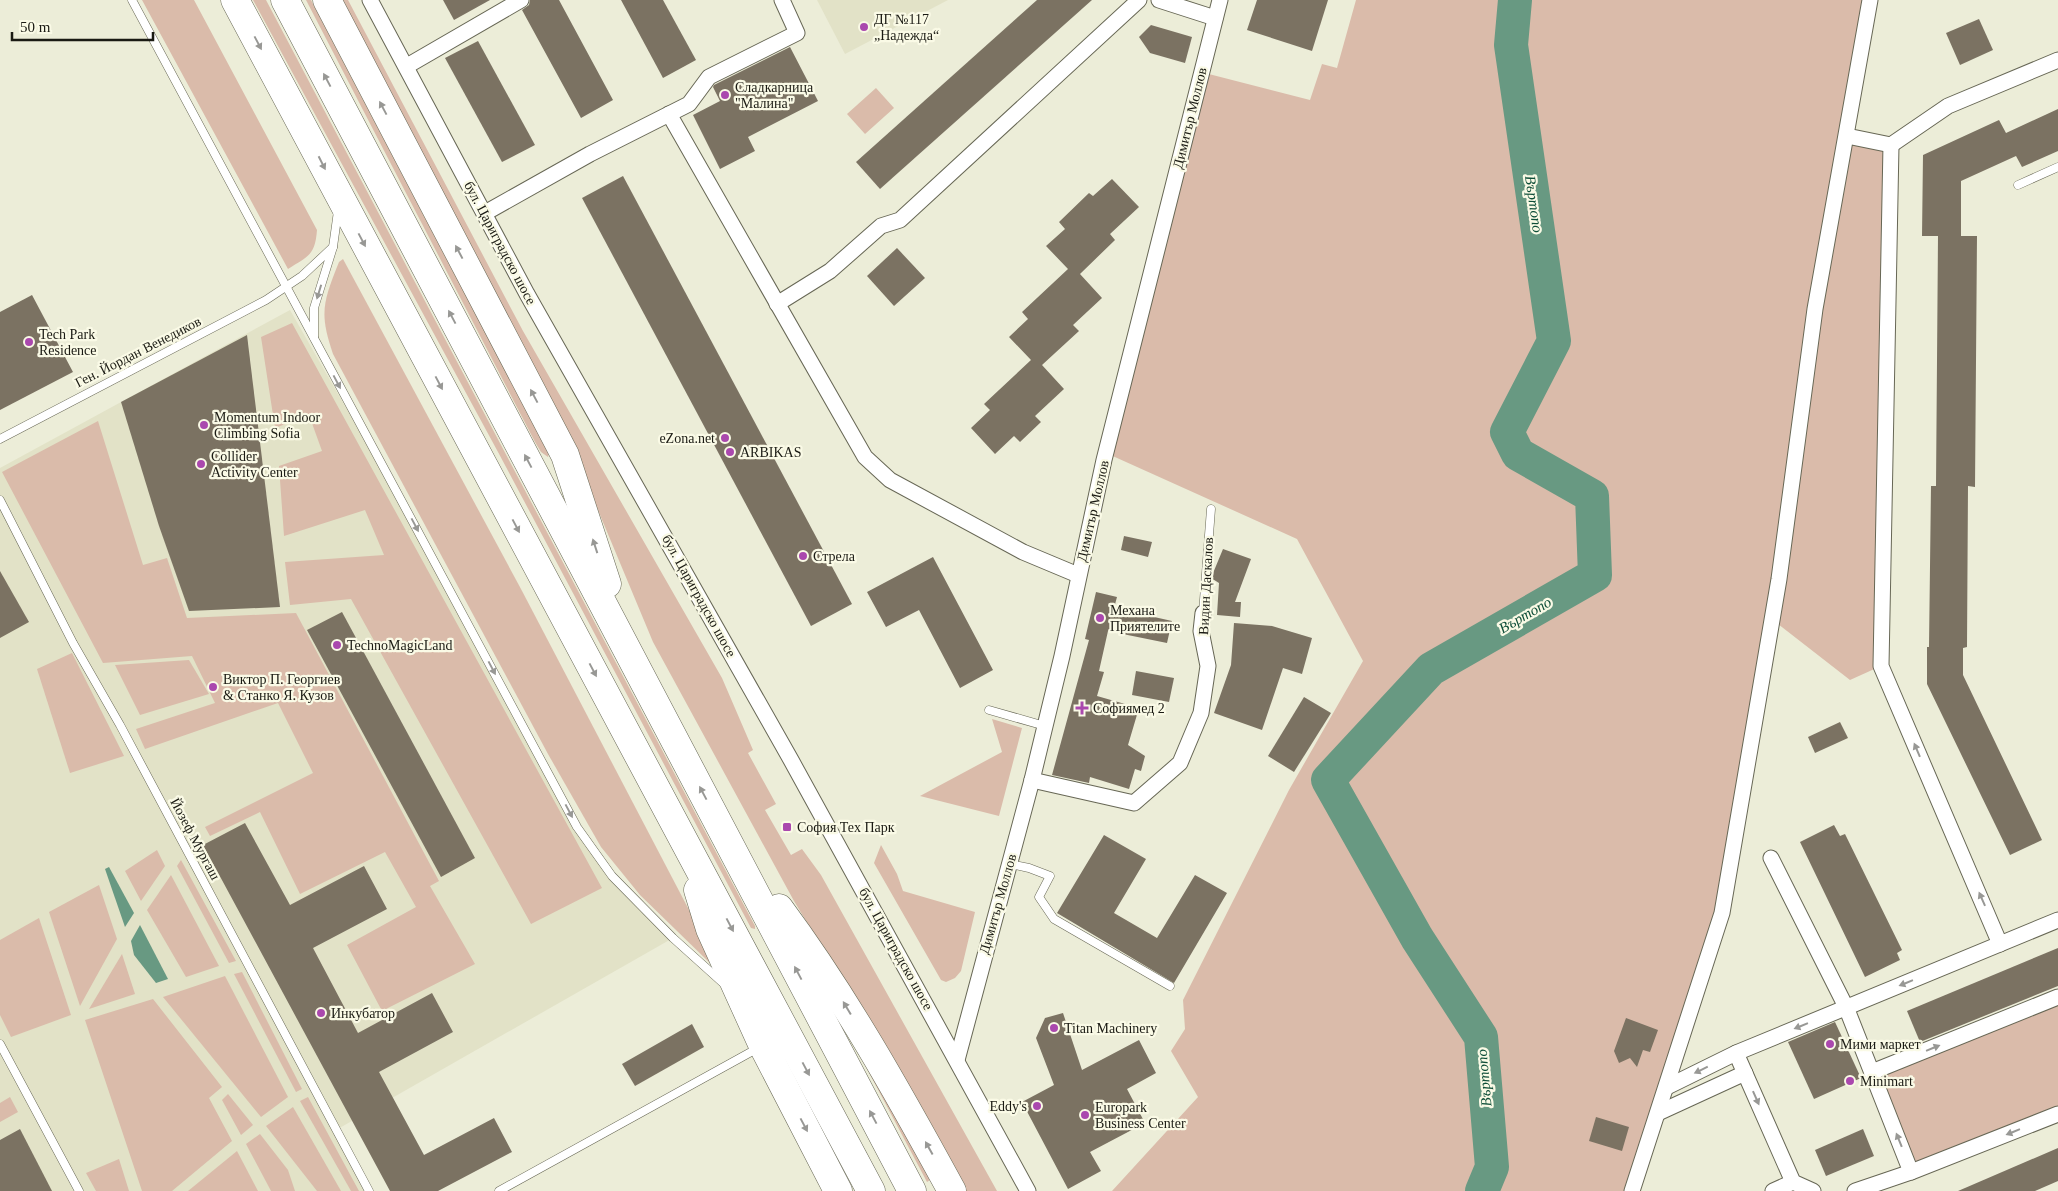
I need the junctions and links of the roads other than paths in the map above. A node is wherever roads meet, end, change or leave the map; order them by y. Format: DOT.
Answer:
graph roads {
  1 [pos="132,0"];
  2 [pos="235,0"];
  3 [pos="285,0"];
  4 [pos="327,0"];
  5 [pos="370,0"];
  6 [pos="521,0"];
  7 [pos="782,0"];
  8 [pos="1139,0"];
  9 [pos="1159,0"];
  10 [pos="1220,0"];
  11 [pos="1870,0"];
  12 [pos="1214,18"];
  13 [pos="2058,60"];
  14 [pos="408,66"];
  15 [pos="669,114"];
  16 [pos="1847,136"];
  17 [pos="1891,145"];
  18 [pos="2058,167"];
  19 [pos="2018,185"];
  20 [pos="339,197"];
  21 [pos="485,214"];
  22 [pos="333,247"];
  23 [pos="287,287"];
  24 [pos="777,304"];
  25 [pos="314,339"];
  26 [pos="0,439"];
  27 [pos="0,500"];
  28 [pos="1210,509"];
  29 [pos="1078,575"];
  30 [pos="1203,613"];
  31 [pos="632,659"];
  32 [pos="990,710"];
  33 [pos="1045,726"];
  34 [pos="1032,780"];
  35 [pos="683,836"];
  36 [pos="726,836"];
  37 [pos="1771,858"];
  38 [pos="1010,864"];
  39 [pos="2058,920"];
  40 [pos="2000,944"];
  41 [pos="1170,986"];
  42 [pos="2058,997"];
  43 [pos="744,1003"];
  44 [pos="1846,1008"];
  45 [pos="0,1044"];
  46 [pos="762,1046"];
  47 [pos="1736,1053"];
  48 [pos="957,1060"];
  49 [pos="1872,1072"];
  50 [pos="1745,1073"];
  51 [pos="1667,1087"];
  52 [pos="1658,1113"];
  53 [pos="2058,1114"];
  54 [pos="1912,1172"];
  55 [pos="1793,1182"];
  56 [pos="79,1191"];
  57 [pos="368,1191"];
  58 [pos="499,1191"];
  59 [pos="838,1191"];
  60 [pos="871,1191"];
  61 [pos="912,1191"];
  62 [pos="952,1191"];
  63 [pos="1028,1191"];
  64 [pos="1632,1191"];
  65 [pos="1773,1191"];
  66 [pos="1813,1191"];
  67 [pos="1855,1191"];
  1 -- 23 [label="lane"];
  2 -- 20 [label="highway, one-way"];
  31 -- 3 [label="highway, one-way"];
  31 -- 4 [label="highway, one-way"];
  5 -- 14 [label="street, бул. Цариградско шосе"];
  6 -- 14 [label="street"];
  7 -- 15 [label="street"];
  8 -- 24 [label="street"];
  9 -- 12 [label="street"];
  10 -- 12 [label="street, Димитър Моллов"];
  11 -- 16 [label="street"];
  12 -- 29 [label="street, Димитър Моллов"];
  13 -- 17 [label="street"];
  14 -- 21 [label="street, бул. Цариградско шосе"];
  15 -- 21 [label="street"];
  15 -- 24 [label="street"];
  16 -- 17 [label="street"];
  16 -- 51 [label="street"];
  40 -- 17 [label="street, one-way"];
  18 -- 19 [label="lane"];
  20 -- 22 [label="lane"];
  20 -- 35 [label="highway, one-way"];
  21 -- 48 [label="street, бул. Цариградско шосе"];
  22 -- 23 [label="lane, Ген. Йордан Венедиков"];
  22 -- 25 [label="lane, one-way"];
  23 -- 25 [label="lane"];
  23 -- 26 [label="lane, Ген. Йордан Венедиков"];
  24 -- 29 [label="street"];
  25 -- 43 [label="lane, one-way"];
  27 -- 57 [label="lane, Йозеф Мургаш"];
  28 -- 30 [label="lane, Видин Даскалов"];
  29 -- 33 [label="street, Димитър Моллов"];
  30 -- 34 [label="street, Видин Даскалов"];
  36 -- 31 [label="highway, one-way"];
  32 -- 33 [label="lane"];
  33 -- 34 [label="street, Димитър Моллов"];
  34 -- 38 [label="street, Димитър Моллов"];
  35 -- 43 [label="highway"];
  35 -- 60 [label="highway, one-way"];
  61 -- 36 [label="highway, one-way"];
  62 -- 36 [label="highway, one-way"];
  37 -- 44 [label="street"];
  38 -- 41 [label="lane"];
  38 -- 48 [label="street, Димитър Моллов"];
  39 -- 40 [label="street"];
  40 -- 44 [label="street, one-way"];
  49 -- 42 [label="street, one-way"];
  43 -- 46 [label="highway"];
  44 -- 47 [label="street, one-way"];
  44 -- 49 [label="street"];
  45 -- 56 [label="lane"];
  46 -- 58 [label="lane"];
  46 -- 59 [label="highway, one-way"];
  47 -- 50 [label="street"];
  47 -- 51 [label="street, one-way"];
  48 -- 63 [label="street, бул. Цариградско шосе"];
  54 -- 49 [label="street, one-way"];
  50 -- 52 [label="street"];
  50 -- 55 [label="street, one-way"];
  51 -- 52 [label="street"];
  52 -- 64 [label="street"];
  53 -- 54 [label="street, one-way"];
  54 -- 67 [label="street"];
  55 -- 65 [label="street"];
  55 -- 66 [label="street"];
}
